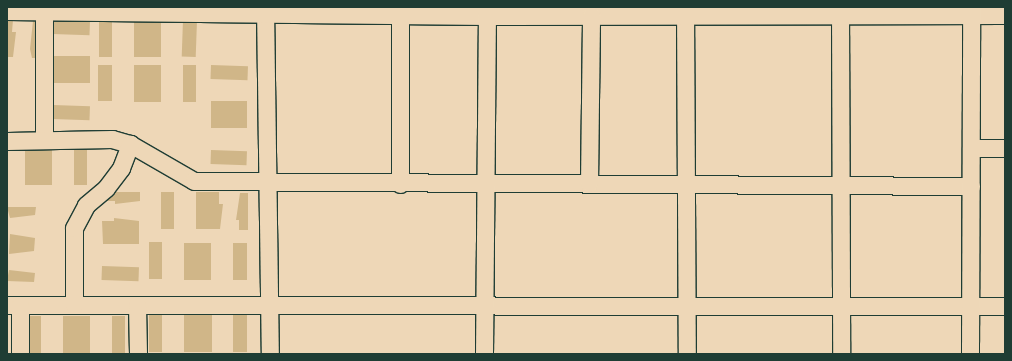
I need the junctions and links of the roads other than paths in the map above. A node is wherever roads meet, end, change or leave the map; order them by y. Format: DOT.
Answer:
graph roads {
  1 [pos="265,9"];
  2 [pos="138,10"];
  3 [pos="7,11"];
  4 [pos="685,11"];
  5 [pos="840,11"];
  6 [pos="971,11"];
  7 [pos="487,12"];
  8 [pos="44,13"];
  9 [pos="400,14"];
  10 [pos="591,15"];
  11 [pos="1005,15"];
  12 [pos="44,140"];
  13 [pos="7,141"];
  14 [pos="130,144"];
  15 [pos="972,148"];
  16 [pos="1005,148"];
  17 [pos="268,182"];
  18 [pos="686,182"];
  19 [pos="589,183"];
  20 [pos="400,184"];
  21 [pos="485,184"];
  22 [pos="841,186"];
  23 [pos="971,186"];
  24 [pos="14,305"];
  25 [pos="74,305"];
  26 [pos="137,305"];
  27 [pos="268,305"];
  28 [pos="484,305"];
  29 [pos="686,305"];
  30 [pos="841,306"];
  31 [pos="970,306"];
  32 [pos="1005,306"];
  33 [pos="20,354"];
  34 [pos="138,354"];
  35 [pos="270,354"];
  36 [pos="484,354"];
  37 [pos="686,354"];
  38 [pos="841,354"];
  39 [pos="970,354"];
  1 -- 2 [label="street"];
  1 -- 9 [label="street"];
  1 -- 17 [label="street"];
  2 -- 8 [label="street"];
  3 -- 8 [label="street"];
  4 -- 5 [label="street"];
  4 -- 10 [label="street"];
  4 -- 18 [label="street"];
  5 -- 6 [label="street"];
  5 -- 22 [label="street"];
  6 -- 11 [label="street"];
  6 -- 15 [label="street"];
  7 -- 9 [label="street"];
  7 -- 10 [label="street"];
  7 -- 21 [label="street"];
  8 -- 12 [label="street"];
  9 -- 20 [label="street"];
  10 -- 19 [label="street"];
  12 -- 13 [label="street"];
  12 -- 14 [label="street"];
  14 -- 17 [label="street"];
  14 -- 25 [label="street"];
  15 -- 16 [label="street"];
  15 -- 23 [label="street"];
  17 -- 20 [label="street"];
  17 -- 27 [label="street"];
  18 -- 19 [label="street"];
  18 -- 22 [label="street"];
  18 -- 29 [label="street"];
  19 -- 21 [label="street"];
  20 -- 21 [label="street"];
  21 -- 28 [label="street"];
  22 -- 23 [label="street"];
  22 -- 30 [label="street"];
  23 -- 31 [label="street"];
  24 -- 25 [label="street"];
  24 -- 33 [label="street"];
  25 -- 26 [label="street"];
  26 -- 27 [label="street"];
  26 -- 34 [label="street"];
  27 -- 28 [label="street"];
  27 -- 35 [label="street"];
  28 -- 29 [label="street"];
  28 -- 36 [label="street"];
  29 -- 30 [label="street"];
  29 -- 37 [label="street"];
  30 -- 31 [label="street"];
  30 -- 38 [label="street"];
  31 -- 32 [label="street"];
  31 -- 39 [label="street"];
}
